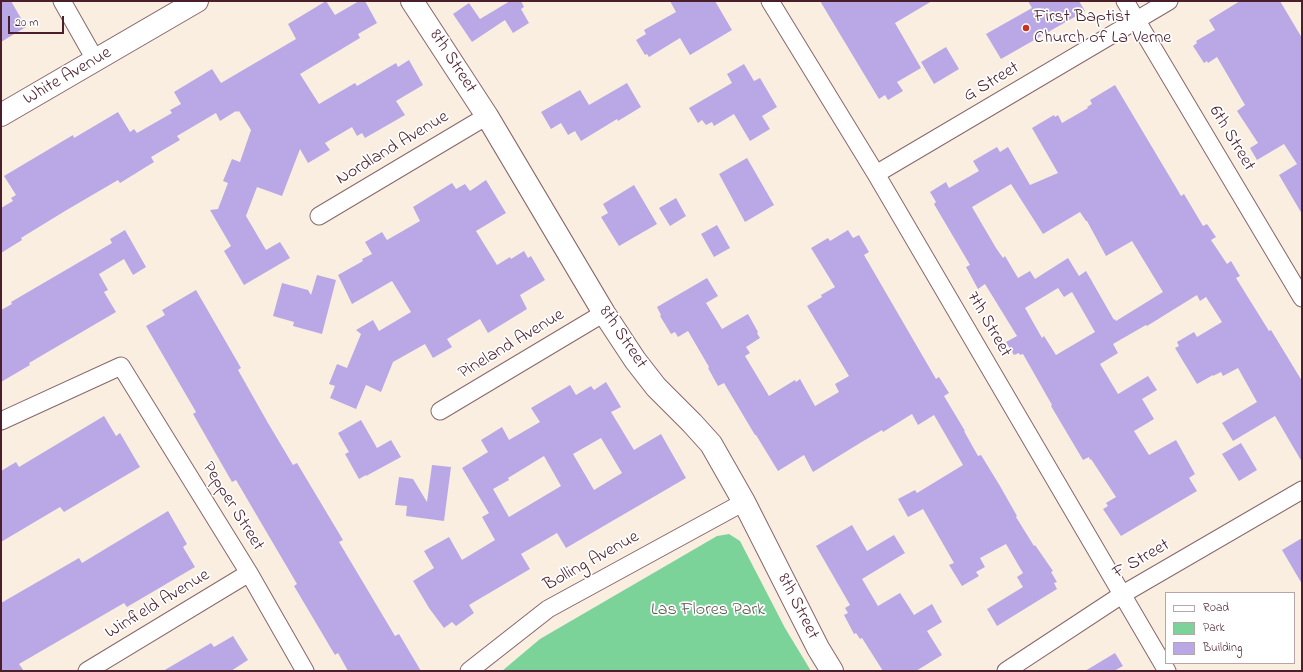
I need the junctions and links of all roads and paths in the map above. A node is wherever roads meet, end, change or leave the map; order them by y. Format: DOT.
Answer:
graph roads {
  1 [pos="62,1"];
  2 [pos="197,1"];
  3 [pos="412,1"];
  4 [pos="770,1"];
  5 [pos="1125,1"];
  6 [pos="1169,1"];
  7 [pos="1136,20"];
  8 [pos="96,61"];
  9 [pos="1,116"];
  10 [pos="487,116"];
  11 [pos="876,174"];
  12 [pos="319,216"];
  13 [pos="1302,298"];
  14 [pos="604,312"];
  15 [pos="440,411"];
  16 [pos="1,421"];
  17 [pos="1302,490"];
  18 [pos="744,502"];
  19 [pos="249,573"];
  20 [pos="1123,594"];
  21 [pos="87,671"];
  22 [pos="305,671"];
  23 [pos="469,671"];
  24 [pos="832,671"];
  25 [pos="1006,671"];
  26 [pos="1167,671"];
  1 -- 8 [label="street"];
  2 -- 8 [label="street, White Avenue"];
  3 -- 10 [label="street, 8th Street"];
  4 -- 11 [label="street, 7th Street"];
  5 -- 7 [label="street, 6th Street"];
  6 -- 7 [label="street, G Street"];
  7 -- 11 [label="street, G Street"];
  7 -- 13 [label="street, 6th Street"];
  8 -- 9 [label="street, White Avenue"];
  10 -- 12 [label="street, Nordland Avenue"];
  10 -- 14 [label="street, 8th Street"];
  11 -- 20 [label="street, 7th Street"];
  14 -- 15 [label="street, Pineland Avenue"];
  14 -- 18 [label="street, 8th Street"];
  16 -- 19 [label="street, Pepper Street"];
  17 -- 20 [label="street, F Street"];
  18 -- 23 [label="street, Bolling Avenue"];
  18 -- 24 [label="street, 8th Street"];
  19 -- 21 [label="street, Winfield Avenue"];
  19 -- 22 [label="street, Pepper Street"];
  20 -- 25 [label="street, F Street"];
  20 -- 26 [label="street, 7th Street"];
}
